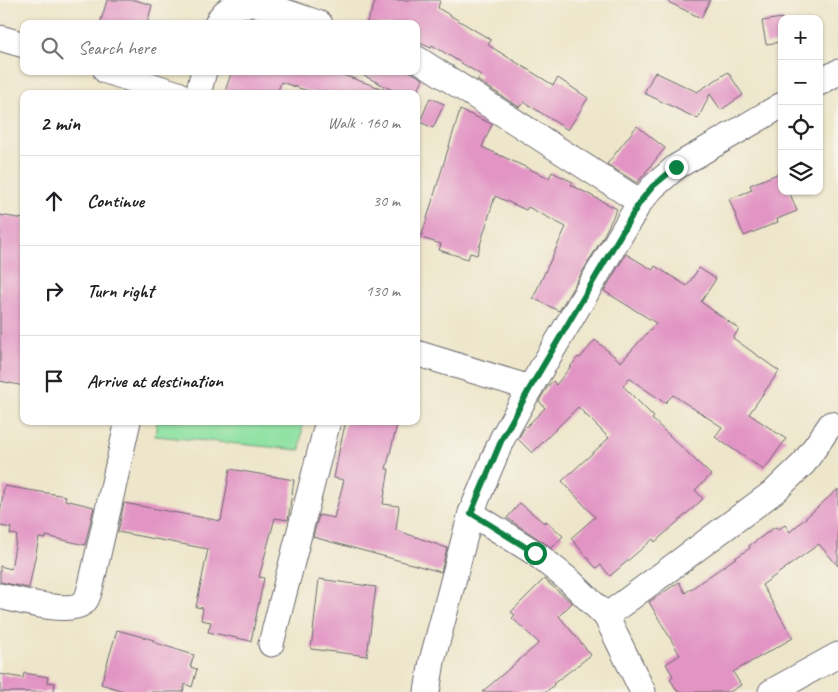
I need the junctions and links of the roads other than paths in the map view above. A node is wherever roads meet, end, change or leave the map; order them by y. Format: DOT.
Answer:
graph roads {
  1 [pos="219,20"];
  2 [pos="309,20"];
  3 [pos="0,38"];
  4 [pos="20,44"];
  5 [pos="420,61"];
  6 [pos="838,72"];
  7 [pos="119,75"];
  8 [pos="203,75"];
  9 [pos="823,81"];
  10 [pos="165,90"];
  11 [pos="199,90"];
  12 [pos="778,107"];
  13 [pos="640,202"];
  14 [pos="420,354"];
  15 [pos="530,388"];
  16 [pos="832,424"];
  17 [pos="127,425"];
  18 [pos="327,425"];
  19 [pos="471,513"];
  20 [pos="0,596"];
  21 [pos="606,616"];
  22 [pos="271,644"];
  23 [pos="838,655"];
  24 [pos="427,692"];
  25 [pos="643,692"];
  26 [pos="771,692"];
  1 -- 2 [label="street"];
  3 -- 4 [label="street"];
  5 -- 13 [label="street"];
  6 -- 9 [label="street"];
  7 -- 10 [label="street"];
  8 -- 11 [label="street"];
  12 -- 13 [label="street"];
  13 -- 15 [label="street"];
  14 -- 15 [label="street"];
  15 -- 19 [label="street"];
  16 -- 21 [label="street"];
  17 -- 20 [label="street"];
  18 -- 22 [label="street"];
  19 -- 21 [label="street"];
  19 -- 24 [label="street"];
  21 -- 25 [label="street"];
  23 -- 26 [label="street"];
}
